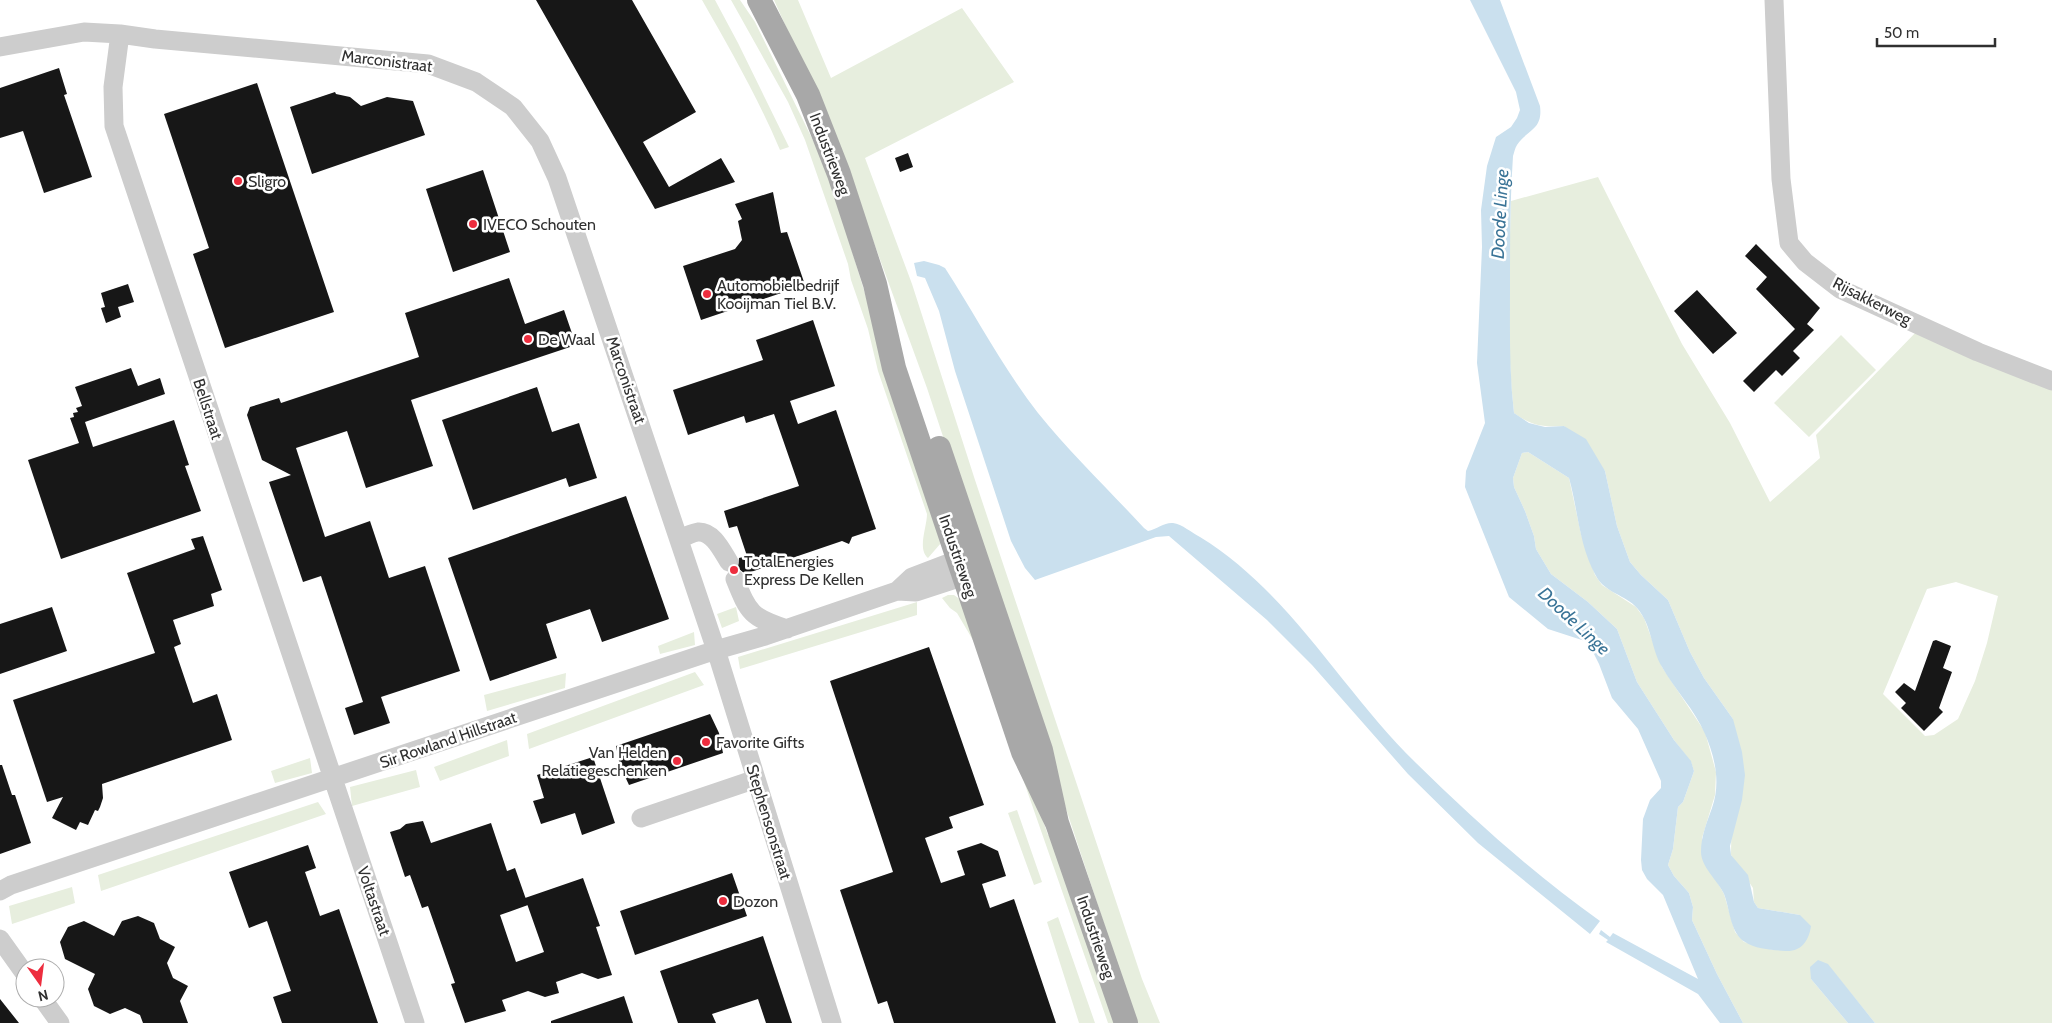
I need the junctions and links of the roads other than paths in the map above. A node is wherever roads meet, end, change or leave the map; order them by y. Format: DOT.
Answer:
graph roads {
  1 [pos="753,0"];
  2 [pos="759,0"];
  3 [pos="1774,0"];
  4 [pos="773,29"];
  5 [pos="120,34"];
  6 [pos="0,48"];
  7 [pos="2052,381"];
  8 [pos="679,540"];
  9 [pos="729,562"];
  10 [pos="967,566"];
  11 [pos="735,580"];
  12 [pos="787,629"];
  13 [pos="716,650"];
  14 [pos="332,779"];
  15 [pos="756,779"];
  16 [pos="641,818"];
  17 [pos="0,891"];
  18 [pos="0,939"];
  19 [pos="15,960"];
  20 [pos="49,1008"];
  21 [pos="60,1023"];
  22 [pos="415,1023"];
  23 [pos="832,1023"];
  24 [pos="1126,1023"];
  1 -- 4 [label="main road, Industrieweg"];
  2 -- 4 [label="main road, Industrieweg"];
  3 -- 7 [label="street, Rijsakkerweg"];
  4 -- 10 [label="main road, Industrieweg"];
  5 -- 6 [label="street, Marconistraat"];
  5 -- 8 [label="street, Marconistraat"];
  5 -- 14 [label="street, Bellstraat"];
  8 -- 9 [label="street"];
  8 -- 13 [label="street, Marconistraat"];
  10 -- 12 [label="street, Sir Rowland Hillstraat"];
  10 -- 24 [label="main road, Industrieweg"];
  11 -- 12 [label="street"];
  12 -- 13 [label="street, Sir Rowland Hillstraat"];
  13 -- 14 [label="street, Sir Rowland Hillstraat"];
  13 -- 15 [label="street, Stephensonstraat"];
  14 -- 17 [label="street, Sir Rowland Hillstraat"];
  14 -- 22 [label="street, Voltastraat"];
  15 -- 16 [label="street"];
  15 -- 23 [label="street, Stephensonstraat"];
  18 -- 19 [label="street"];
  20 -- 21 [label="street"];
}
